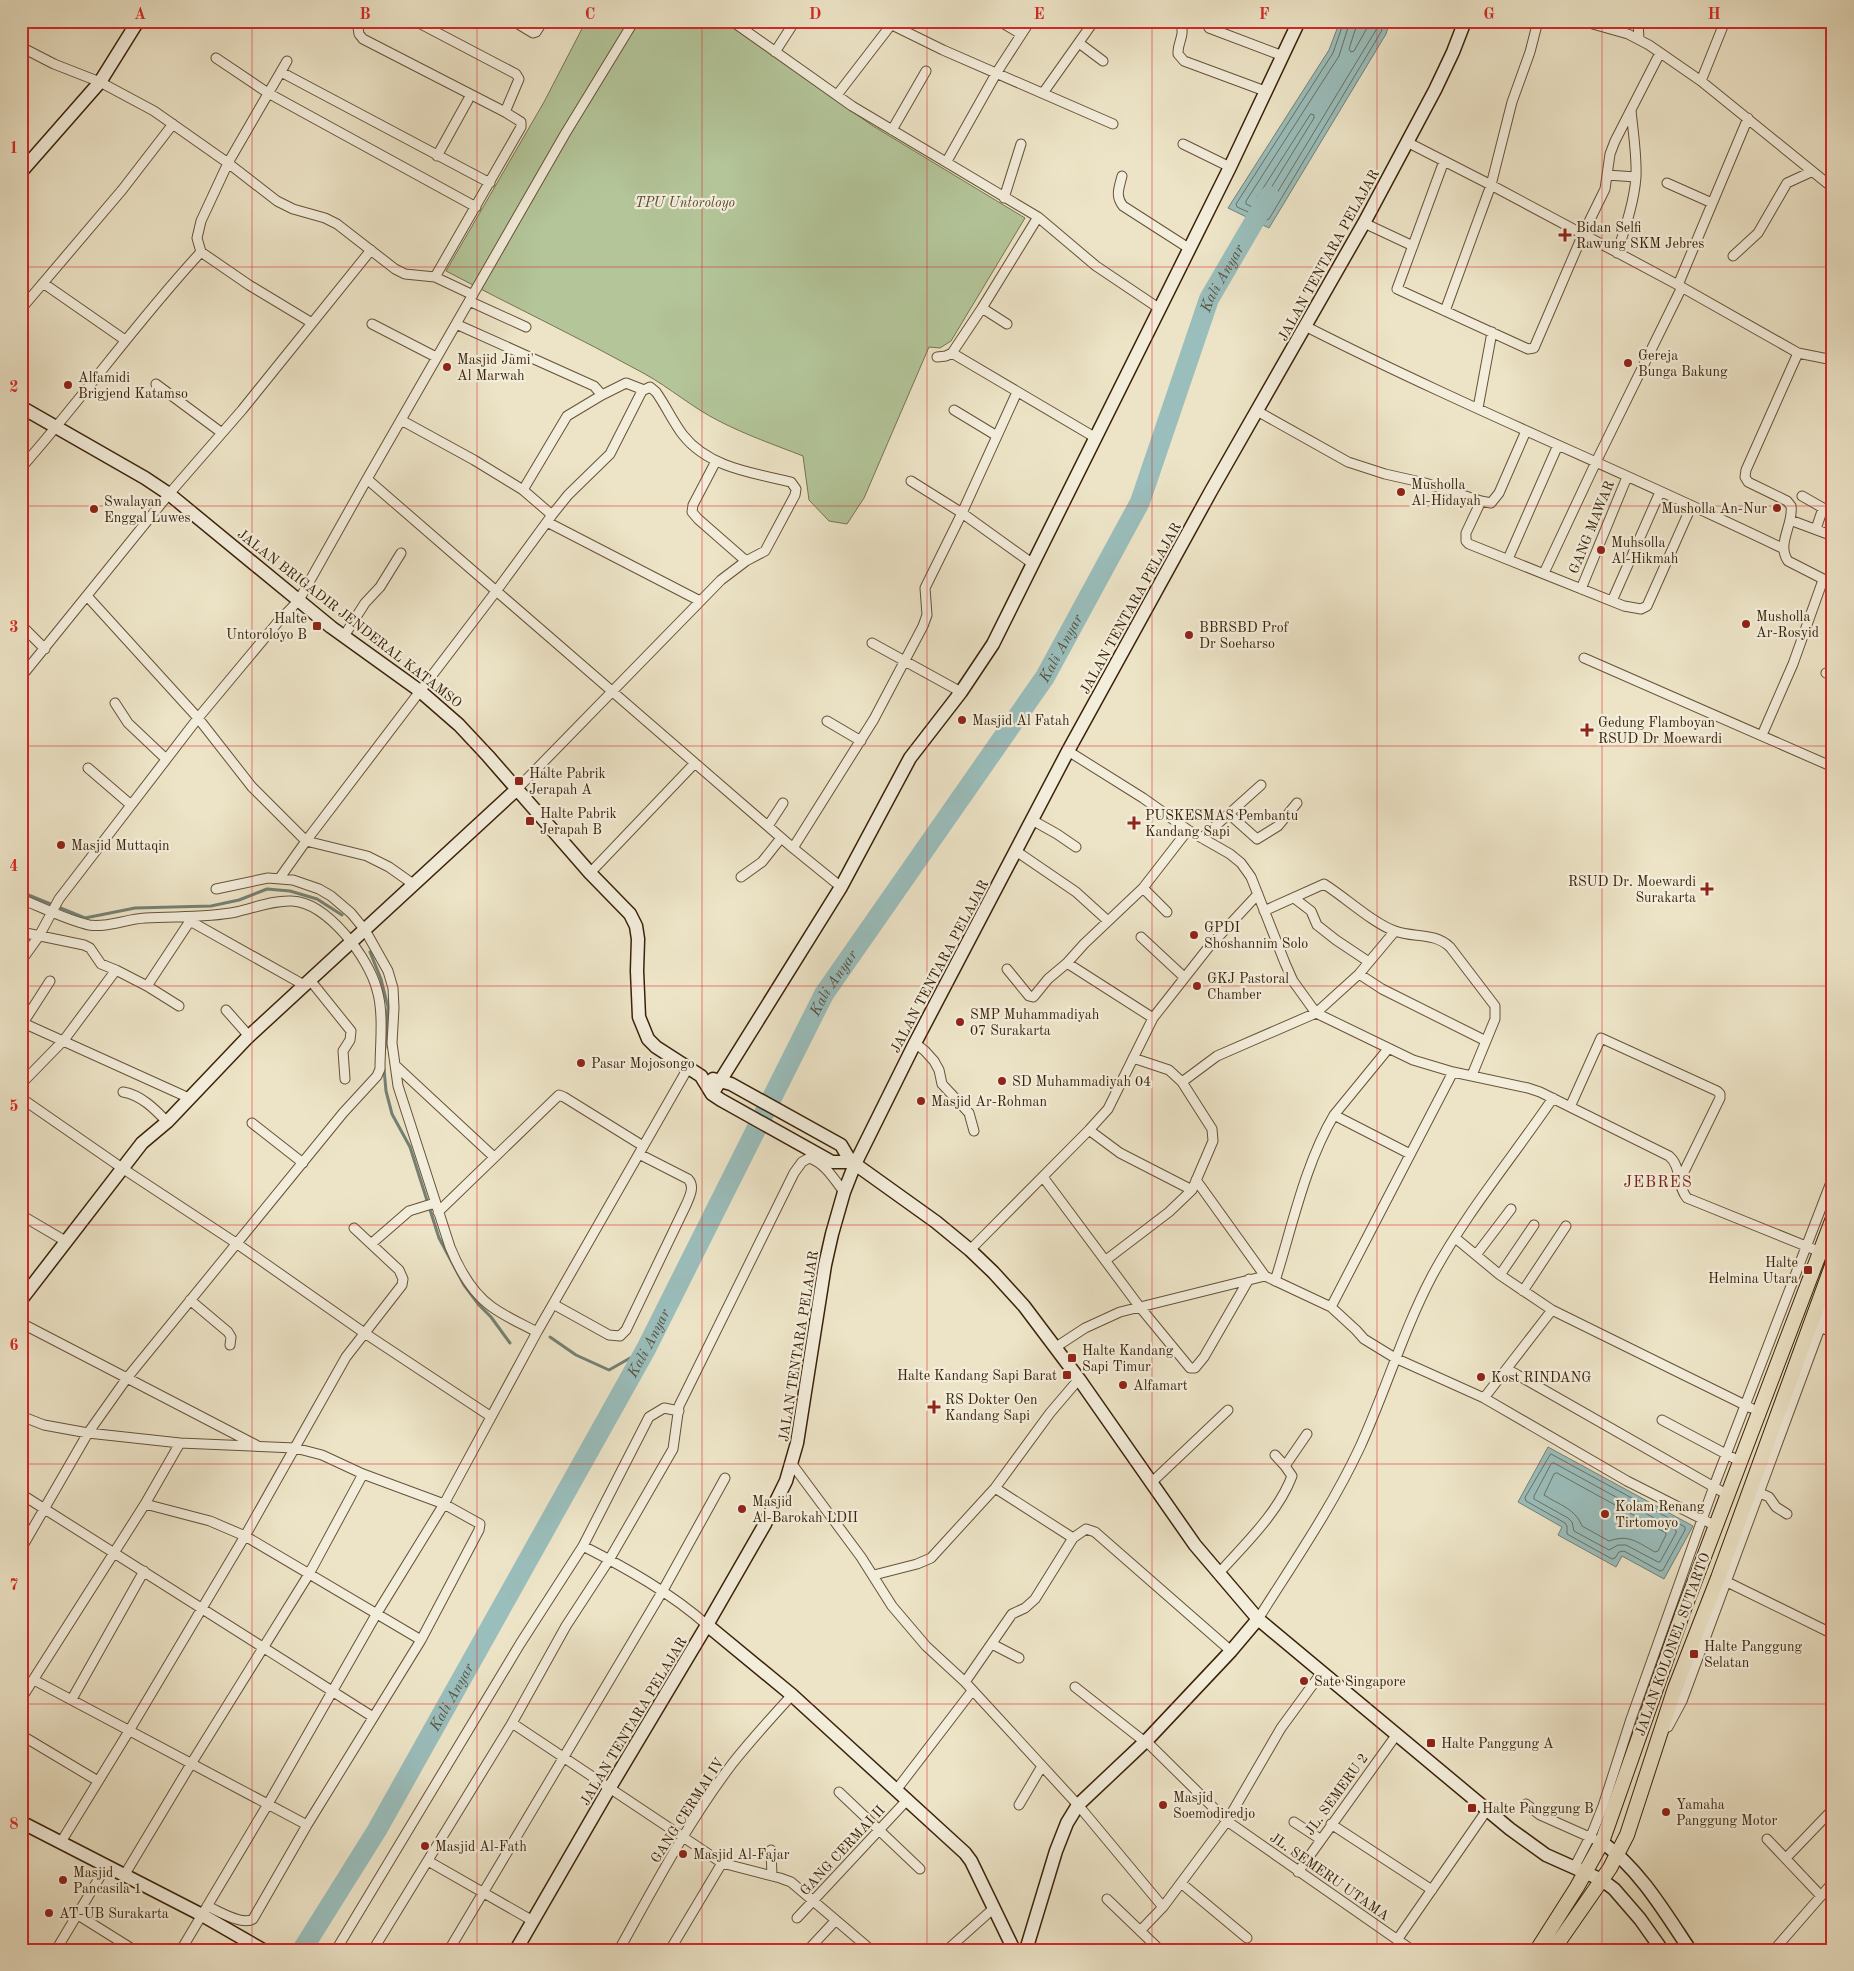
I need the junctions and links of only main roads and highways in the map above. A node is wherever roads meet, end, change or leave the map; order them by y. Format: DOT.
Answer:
graph roads {
  1 [pos="138,21"];
  2 [pos="1299,21"];
  3 [pos="1465,21"];
  4 [pos="26,166"];
  5 [pos="21,407"];
  6 [pos="516,790"];
  7 [pos="701,1076"];
  8 [pos="725,1082"];
  9 [pos="716,1097"];
  10 [pos="853,1163"];
  11 [pos="1833,1218"];
  12 [pos="1827,1255"];
  13 [pos="1833,1263"];
  14 [pos="21,1300"];
  15 [pos="1258,1618"];
  16 [pos="707,1626"];
  17 [pos="1621,1770"];
  18 [pos="1645,1780"];
  19 [pos="21,1822"];
  20 [pos="1596,1839"];
  21 [pos="1619,1854"];
  22 [pos="1580,1870"];
  23 [pos="1602,1880"];
  24 [pos="263,1950"];
  25 [pos="516,1950"];
  26 [pos="1014,1950"];
  27 [pos="1026,1950"];
  28 [pos="1537,1950"];
  29 [pos="1552,1950"];
  30 [pos="1662,1950"];
  31 [pos="1690,1950"];
  1 -- 4 [label="main road"];
  2 -- 8 [label="main road"];
  3 -- 10 [label="main road, JALAN TENTARA PELAJAR"];
  5 -- 6 [label="main road, JALAN BRIGADIR JENDERAL KATAMSO"];
  6 -- 7 [label="main road, JALAN BRIGADIR JENDERAL KATAMSO"];
  6 -- 14 [label="main road"];
  7 -- 8 [label="main road"];
  7 -- 9 [label="main road"];
  8 -- 9 [label="main road"];
  8 -- 10 [label="main road"];
  9 -- 10 [label="main road"];
  10 -- 15 [label="main road"];
  10 -- 16 [label="main road, JALAN TENTARA PELAJAR"];
  11 -- 12 [label="main road, JALAN KOLONEL SUTARTO"];
  12 -- 17 [label="main road, JALAN KOLONEL SUTARTO"];
  13 -- 18 [label="main road, JALAN KOLONEL SUTARTO"];
  15 -- 22 [label="main road"];
  15 -- 27 [label="main road"];
  16 -- 25 [label="main road, JALAN TENTARA PELAJAR"];
  16 -- 26 [label="main road"];
  17 -- 18 [label="main road"];
  17 -- 20 [label="main road, JALAN KOLONEL SUTARTO"];
  18 -- 21 [label="main road, JALAN KOLONEL SUTARTO"];
  19 -- 24 [label="main road"];
  20 -- 21 [label="main road"];
  20 -- 22 [label="main road, JALAN KOLONEL SUTARTO"];
  21 -- 23 [label="main road, JALAN KOLONEL SUTARTO"];
  21 -- 31 [label="main road"];
  22 -- 23 [label="main road"];
  22 -- 28 [label="main road, JALAN KOLONEL SUTARTO"];
  23 -- 29 [label="main road, JALAN KOLONEL SUTARTO"];
  23 -- 30 [label="main road"];
}
